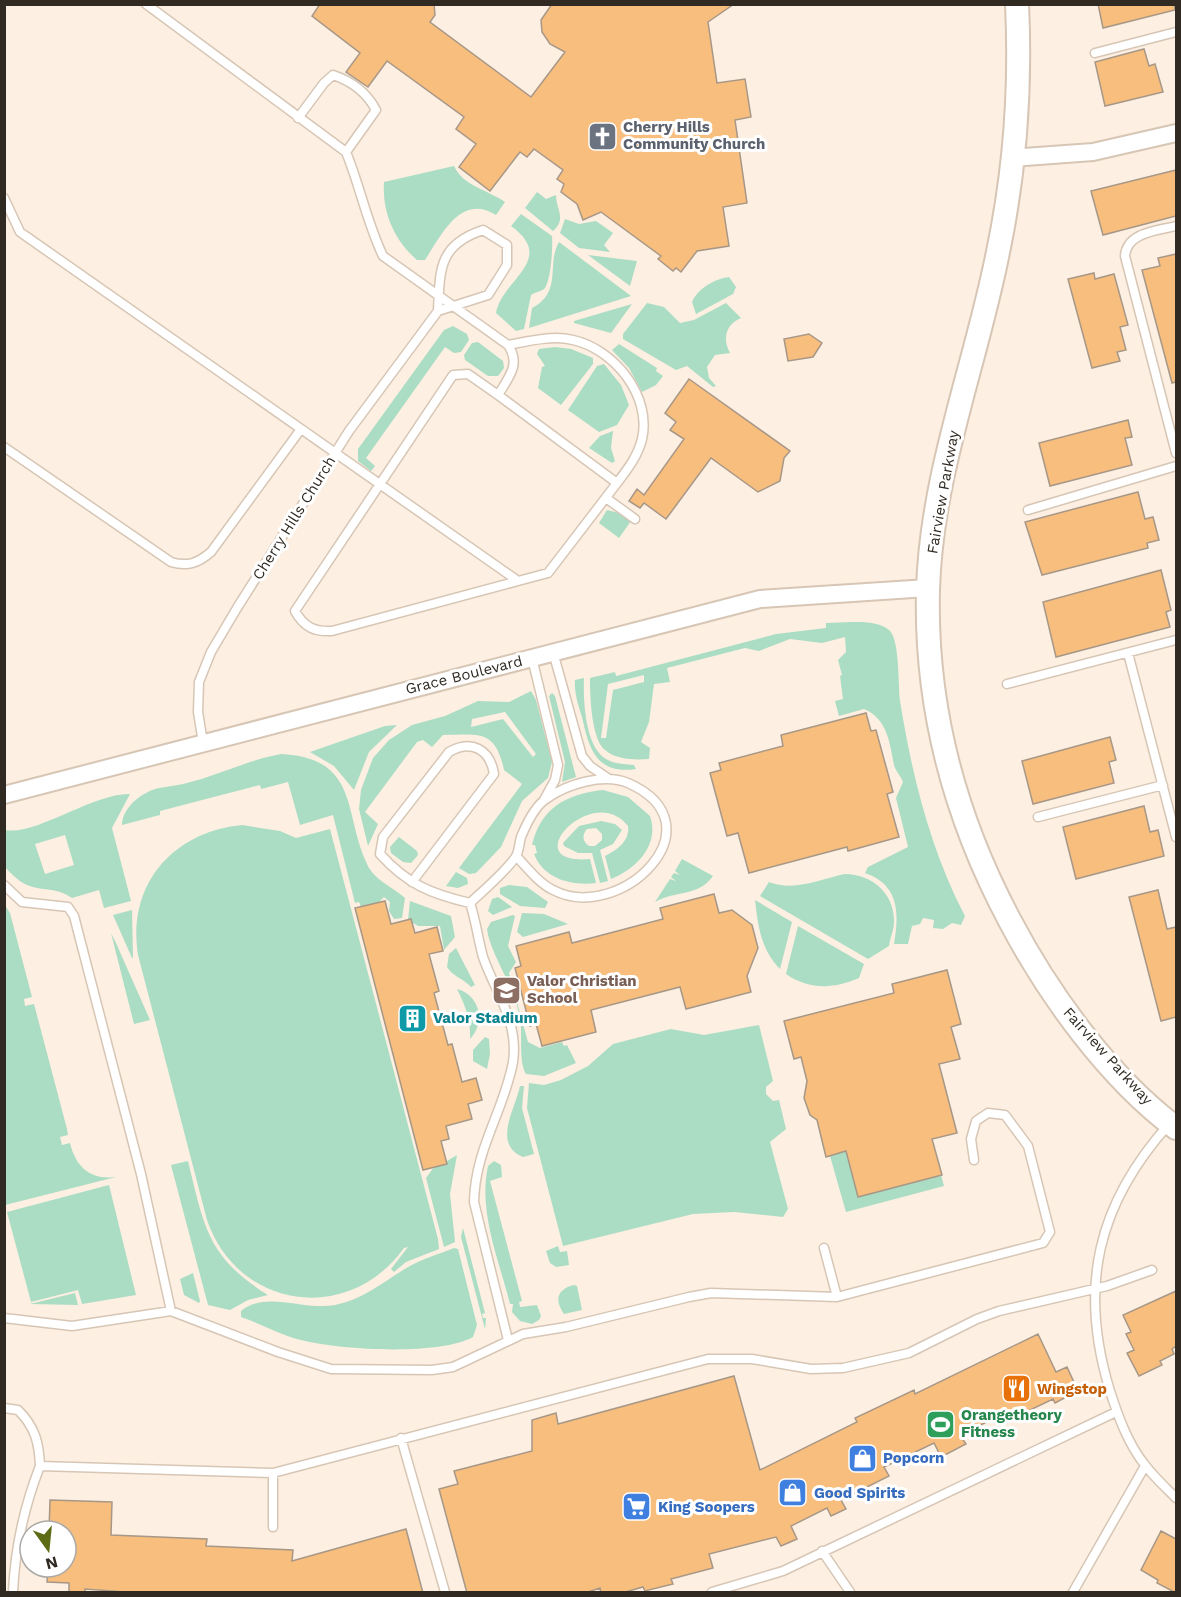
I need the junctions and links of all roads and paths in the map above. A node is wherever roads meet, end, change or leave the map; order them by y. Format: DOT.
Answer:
graph roads {
  1 [pos="146,4"];
  2 [pos="1017,4"];
  3 [pos="1176,32"];
  4 [pos="1095,52"];
  5 [pos="298,118"];
  6 [pos="1176,133"];
  7 [pos="346,152"];
  8 [pos="1011,158"];
  9 [pos="4,198"];
  10 [pos="1176,226"];
  11 [pos="439,296"];
  12 [pos="454,306"];
  13 [pos="438,311"];
  14 [pos="508,345"];
  15 [pos="498,395"];
  16 [pos="301,429"];
  17 [pos="4,447"];
  18 [pos="335,453"];
  19 [pos="1176,453"];
  20 [pos="1176,466"];
  21 [pos="617,483"];
  22 [pos="379,484"];
  23 [pos="606,498"];
  24 [pos="1028,510"];
  25 [pos="635,519"];
  26 [pos="518,581"];
  27 [pos="928,588"];
  28 [pos="1176,640"];
  29 [pos="553,652"];
  30 [pos="1128,652"];
  31 [pos="532,658"];
  32 [pos="1007,684"];
  33 [pos="203,743"];
  34 [pos="609,779"];
  35 [pos="1163,785"];
  36 [pos="4,795"];
  37 [pos="544,800"];
  38 [pos="1038,817"];
  39 [pos="1176,837"];
  40 [pos="517,857"];
  41 [pos="412,882"];
  42 [pos="4,885"];
  43 [pos="470,903"];
  44 [pos="1174,1122"];
  45 [pos="974,1160"];
  46 [pos="824,1248"];
  47 [pos="1152,1270"];
  48 [pos="1093,1287"];
  49 [pos="837,1297"];
  50 [pos="171,1311"];
  51 [pos="4,1318"];
  52 [pos="508,1340"];
  53 [pos="4,1408"];
  54 [pos="1116,1412"];
  55 [pos="401,1438"];
  56 [pos="40,1466"];
  57 [pos="1145,1466"];
  58 [pos="273,1473"];
  59 [pos="1176,1498"];
  60 [pos="273,1527"];
  61 [pos="822,1551"];
  62 [pos="13,1593"];
  63 [pos="445,1593"];
  64 [pos="712,1593"];
  65 [pos="850,1593"];
  66 [pos="1073,1593"];
  1 -- 5 [label="lane"];
  2 -- 8 [label="main road, Fairview Parkway"];
  3 -- 4 [label="lane"];
  5 -- 7 [label="lane"];
  5 -- 7 [label="lane"];
  6 -- 8 [label="street"];
  7 -- 11 [label="lane"];
  8 -- 27 [label="main road, Fairview Parkway"];
  9 -- 16 [label="lane"];
  10 -- 19 [label="lane"];
  11 -- 12 [label="lane"];
  11 -- 12 [label="lane"];
  11 -- 13 [label="lane"];
  12 -- 13 [label="lane"];
  12 -- 14 [label="lane"];
  13 -- 18 [label="lane, Cherry Hills Church"];
  14 -- 15 [label="lane"];
  14 -- 21 [label="lane"];
  15 -- 21 [label="lane"];
  15 -- 22 [label="lane"];
  16 -- 17 [label="lane"];
  16 -- 18 [label="lane"];
  18 -- 22 [label="lane"];
  18 -- 33 [label="lane, Cherry Hills Church"];
  20 -- 24 [label="lane"];
  21 -- 23 [label="lane"];
  22 -- 26 [label="lane"];
  22 -- 26 [label="lane"];
  23 -- 25 [label="lane"];
  23 -- 26 [label="lane"];
  27 -- 29 [label="street, Grace Boulevard"];
  27 -- 44 [label="main road, Fairview Parkway"];
  28 -- 30 [label="lane"];
  29 -- 31 [label="street, Grace Boulevard"];
  29 -- 34 [label="lane"];
  30 -- 32 [label="lane"];
  30 -- 35 [label="lane"];
  31 -- 33 [label="street, Grace Boulevard"];
  31 -- 37 [label="lane"];
  33 -- 36 [label="street, Grace Boulevard"];
  34 -- 37 [label="lane"];
  34 -- 40 [label="lane"];
  35 -- 38 [label="lane"];
  35 -- 39 [label="lane"];
  37 -- 40 [label="lane"];
  40 -- 43 [label="lane"];
  41 -- 41 [label="lane"];
  41 -- 43 [label="lane"];
  42 -- 50 [label="lane"];
  43 -- 52 [label="lane"];
  44 -- 48 [label="lane"];
  45 -- 49 [label="lane"];
  46 -- 49 [label="lane"];
  47 -- 48 [label="lane"];
  48 -- 54 [label="lane"];
  48 -- 55 [label="lane"];
  49 -- 52 [label="lane"];
  50 -- 51 [label="lane"];
  50 -- 52 [label="lane"];
  53 -- 56 [label="lane"];
  54 -- 57 [label="lane"];
  54 -- 61 [label="lane"];
  55 -- 58 [label="lane"];
  55 -- 63 [label="lane"];
  56 -- 58 [label="lane"];
  56 -- 62 [label="lane"];
  57 -- 59 [label="lane"];
  57 -- 66 [label="lane"];
  58 -- 60 [label="lane"];
  61 -- 64 [label="lane"];
  61 -- 65 [label="lane"];
}
